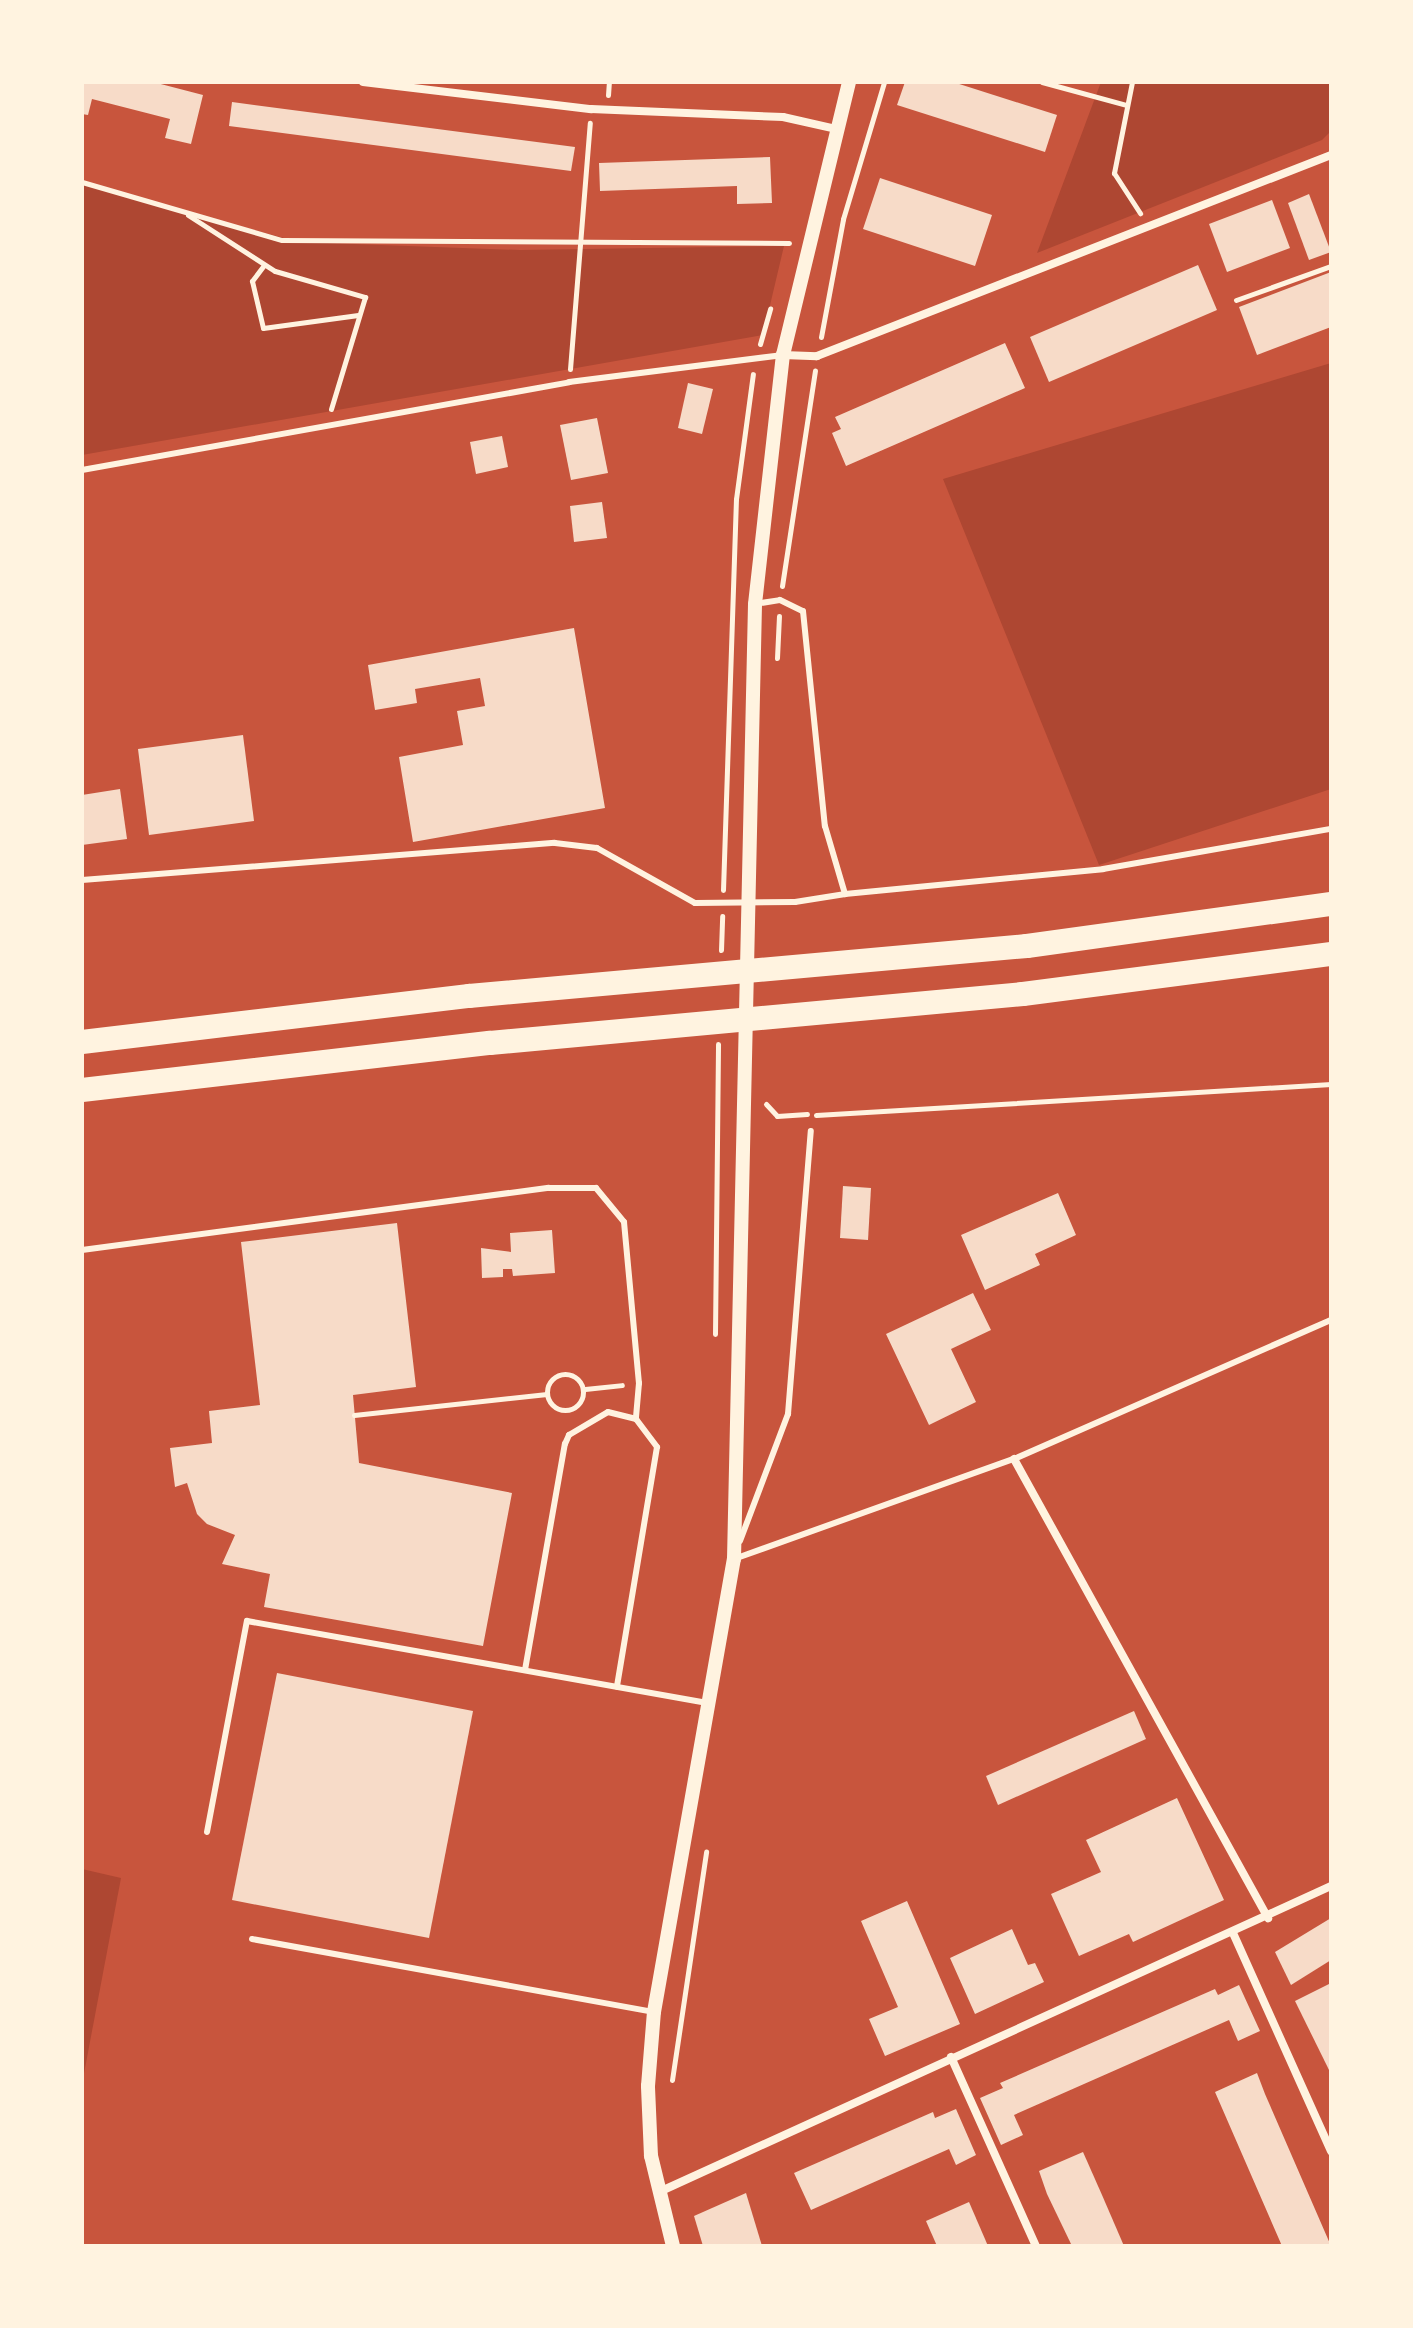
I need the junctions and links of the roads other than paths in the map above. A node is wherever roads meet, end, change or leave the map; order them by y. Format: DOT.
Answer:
graph roads {
  1 [pos="363,82"];
  2 [pos="849,82"];
  3 [pos="836,129"];
  4 [pos="1331,155"];
  5 [pos="783,355"];
  6 [pos="82,470"];
  7 [pos="755,604"];
  8 [pos="1331,829"];
  9 [pos="82,880"];
  10 [pos="845,894"];
  11 [pos="1331,904"];
  12 [pos="1331,954"];
  13 [pos="82,1042"];
  14 [pos="82,1090"];
  15 [pos="811,1131"];
  16 [pos="82,1250"];
  17 [pos="1331,1320"];
  18 [pos="636,1419"];
  19 [pos="1014,1459"];
  20 [pos="734,1559"];
  21 [pos="525,1670"];
  22 [pos="617,1687"];
  23 [pos="709,1703"];
  24 [pos="207,1832"];
  25 [pos="1331,1886"];
  26 [pos="1268,1918"];
  27 [pos="1233,1933"];
  28 [pos="252,1939"];
  29 [pos="654,2012"];
  30 [pos="951,2057"];
  31 [pos="1331,2151"];
  32 [pos="659,2192"];
  33 [pos="673,2246"];
  34 [pos="1036,2246"];
  1 -- 3 [label="street"];
  2 -- 3 [label="street"];
  3 -- 5 [label="street"];
  4 -- 5 [label="street"];
  5 -- 6 [label="lane"];
  5 -- 7 [label="street"];
  7 -- 10 [label="lane"];
  7 -- 20 [label="street"];
  8 -- 10 [label="lane"];
  9 -- 10 [label="lane"];
  11 -- 13 [label="highway"];
  12 -- 14 [label="highway"];
  15 -- 20 [label="lane"];
  16 -- 18 [label="lane"];
  17 -- 19 [label="lane"];
  18 -- 21 [label="lane"];
  18 -- 22 [label="lane"];
  19 -- 20 [label="lane"];
  19 -- 26 [label="street"];
  20 -- 23 [label="street"];
  21 -- 22 [label="lane"];
  21 -- 24 [label="lane"];
  22 -- 23 [label="lane"];
  23 -- 29 [label="street"];
  25 -- 26 [label="street"];
  26 -- 27 [label="street"];
  27 -- 30 [label="street"];
  27 -- 31 [label="street"];
  28 -- 29 [label="lane"];
  29 -- 32 [label="street"];
  30 -- 32 [label="street"];
  30 -- 34 [label="street"];
  32 -- 33 [label="street"];
}
